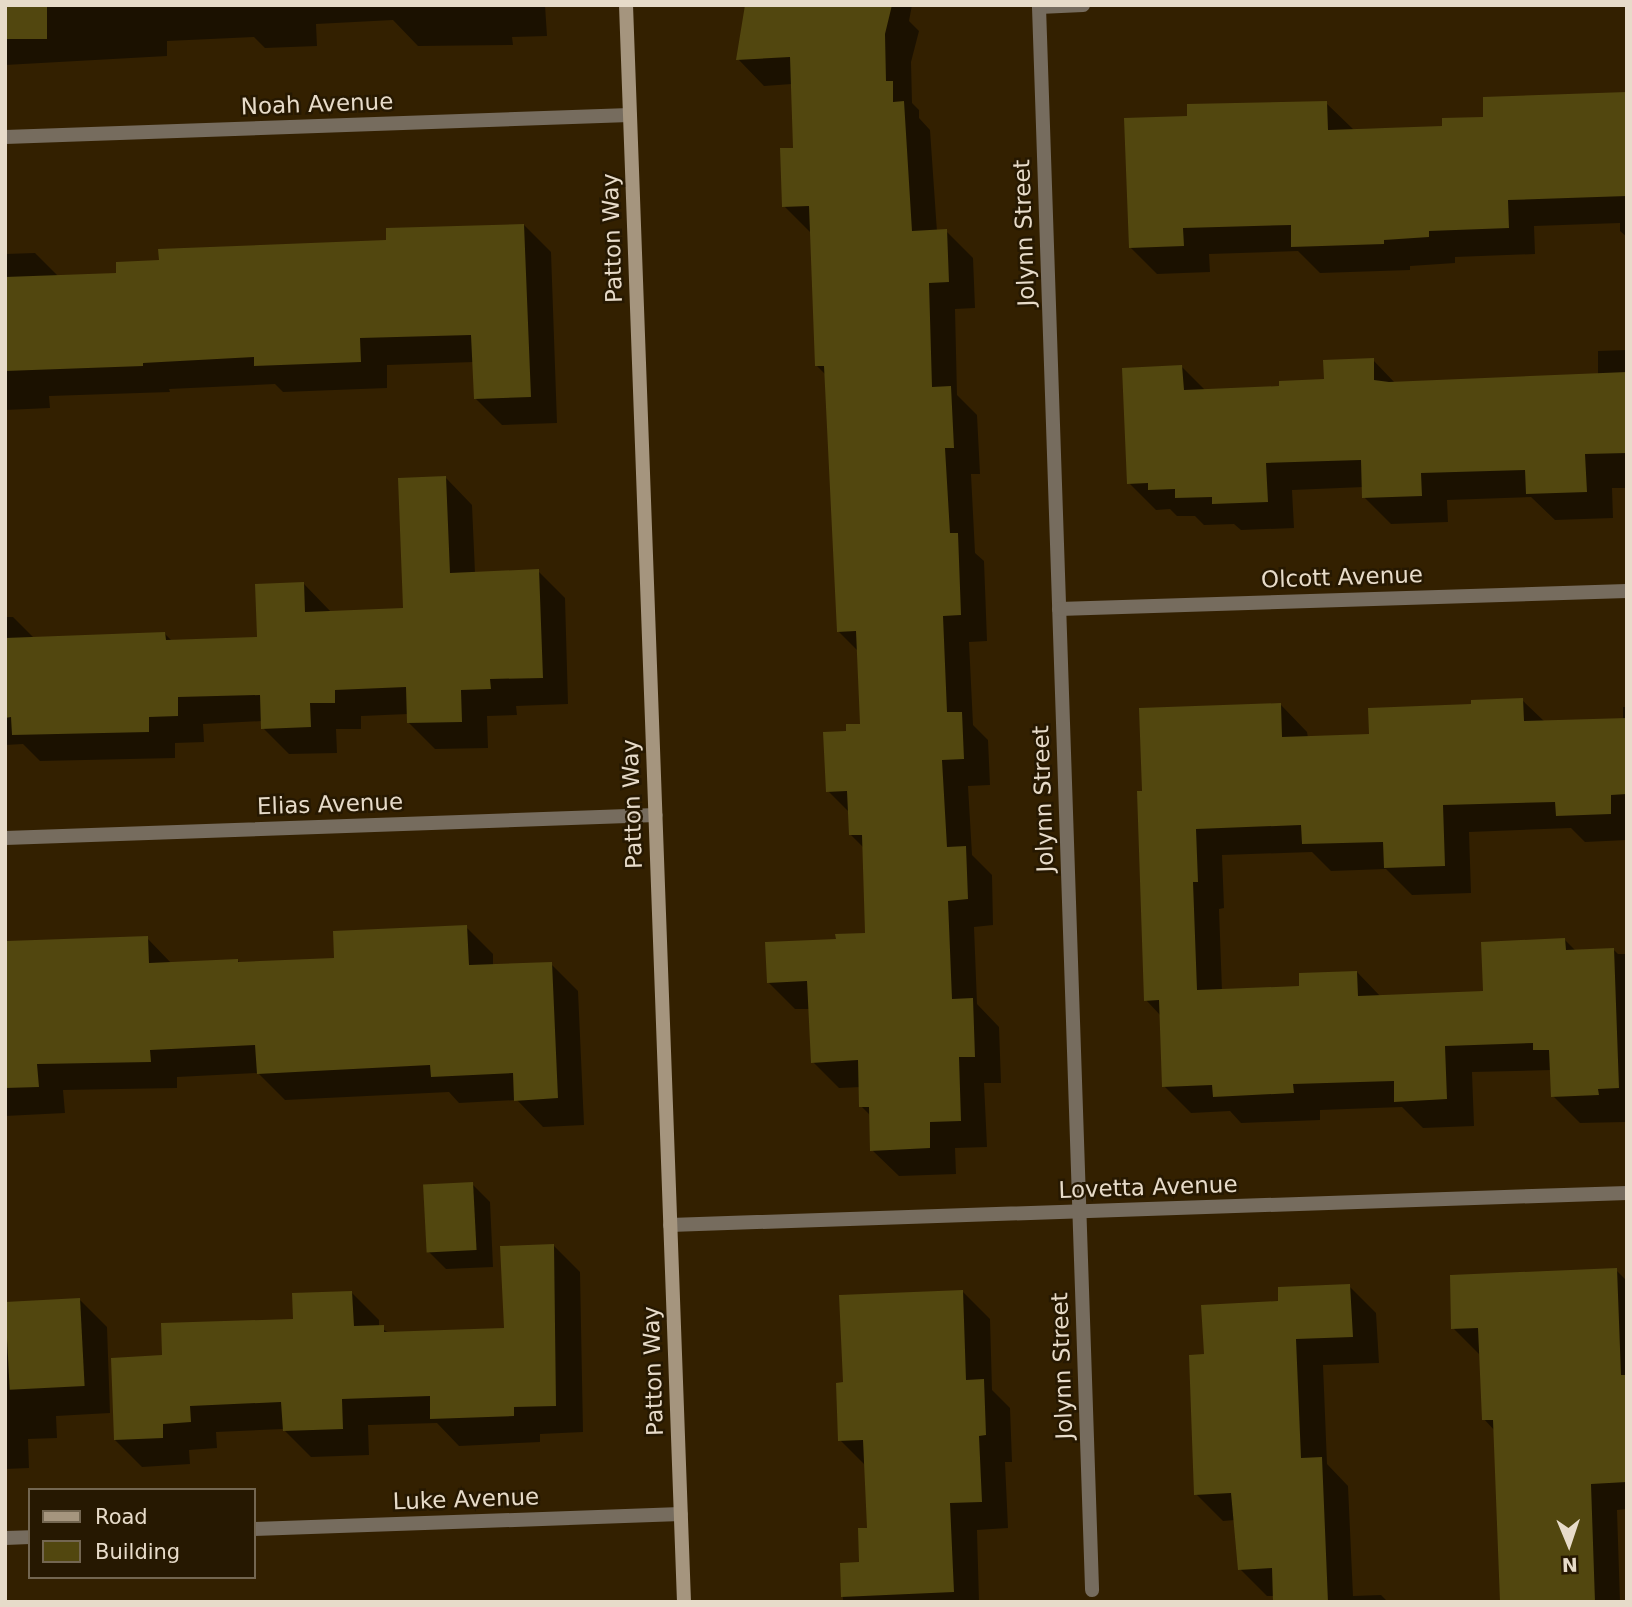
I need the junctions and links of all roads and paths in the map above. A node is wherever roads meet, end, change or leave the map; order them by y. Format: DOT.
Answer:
graph roads {
  1 [pos="626,5"];
  2 [pos="1083,5"];
  3 [pos="1039,7"];
  4 [pos="630,115"];
  5 [pos="5,137"];
  6 [pos="1627,591"];
  7 [pos="1059,609"];
  8 [pos="656,815"];
  9 [pos="5,838"];
  10 [pos="1627,1193"];
  11 [pos="1079,1212"];
  12 [pos="670,1226"];
  13 [pos="681,1514"];
  14 [pos="256,1529"];
  15 [pos="28,1537"];
  16 [pos="5,1538"];
  17 [pos="1092,1590"];
  18 [pos="684,1602"];
  1 -- 4 [label="street, Patton Way"];
  2 -- 3 [label="street"];
  3 -- 7 [label="street, Jolynn Street"];
  4 -- 5 [label="street, Noah Avenue"];
  4 -- 8 [label="street, Patton Way"];
  6 -- 7 [label="street, Olcott Avenue"];
  7 -- 11 [label="street, Jolynn Street"];
  8 -- 9 [label="street, Elias Avenue"];
  8 -- 12 [label="street, Patton Way"];
  10 -- 11 [label="street, Lovetta Avenue"];
  11 -- 12 [label="street, Lovetta Avenue"];
  11 -- 17 [label="street, Jolynn Street"];
  12 -- 13 [label="street, Patton Way"];
  13 -- 14 [label="street, Luke Avenue"];
  13 -- 18 [label="street, Patton Way"];
  15 -- 16 [label="street"];
}
